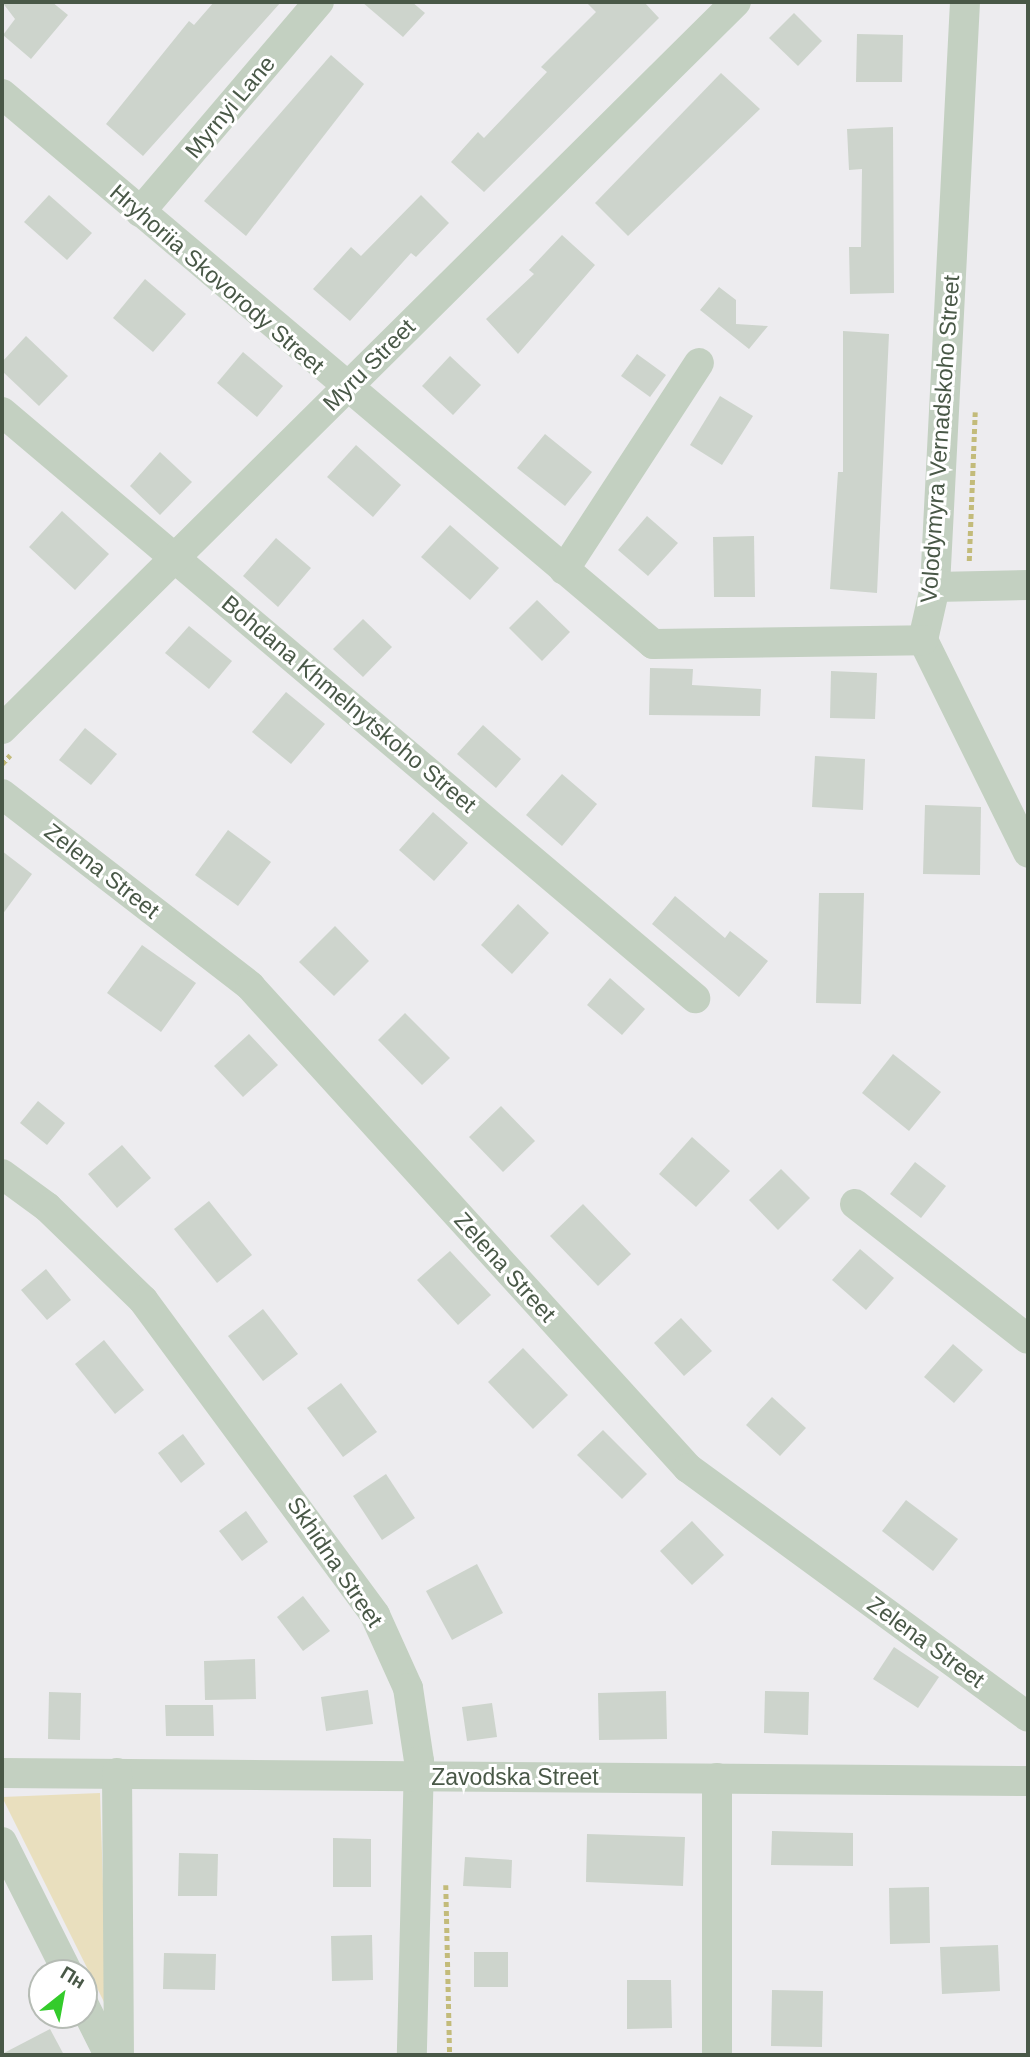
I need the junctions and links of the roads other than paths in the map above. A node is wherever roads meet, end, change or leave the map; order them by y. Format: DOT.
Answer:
graph roads {
  1 [pos="319,2"];
  2 [pos="736,2"];
  3 [pos="965,2"];
  4 [pos="2,94"];
  5 [pos="140,212"];
  6 [pos="699,363"];
  7 [pos="344,389"];
  8 [pos="2,412"];
  9 [pos="174,558"];
  10 [pos="564,570"];
  11 [pos="1028,585"];
  12 [pos="935,587"];
  13 [pos="923,640"];
  14 [pos="2,729"];
  15 [pos="2,794"];
  16 [pos="1028,852"];
  17 [pos="695,998"];
  18 [pos="2,1174"];
  19 [pos="855,1205"];
  20 [pos="1028,1339"];
  21 [pos="1028,1717"];
  22 [pos="2,1773"];
  23 [pos="117,1773"];
  24 [pos="419,1777"];
  25 [pos="717,1779"];
  26 [pos="1028,1781"];
  27 [pos="2,1842"];
  28 [pos="61,1959"];
  29 [pos="96,2029"];
  30 [pos="109,2055"];
  31 [pos="119,2055"];
  32 [pos="412,2055"];
  33 [pos="718,2055"];
  1 -- 5 [label="street, Myrnyi Lane"];
  2 -- 7 [label="street, Myru Street"];
  3 -- 12 [label="street, Volodymyra Vernadskoho Street"];
  4 -- 5 [label="street, Hryhoriia Skovorody Street"];
  5 -- 7 [label="street, Hryhoriia Skovorody Street"];
  6 -- 10 [label="street"];
  7 -- 9 [label="street, Myru Street"];
  7 -- 10 [label="street, Hryhoriia Skovorody Street"];
  8 -- 9 [label="street, Bohdana Khmelnytskoho Street"];
  9 -- 14 [label="street, Myru Street"];
  9 -- 17 [label="street, Bohdana Khmelnytskoho Street"];
  10 -- 13 [label="street, Hryhoriia Skovorody Street"];
  11 -- 12 [label="street"];
  12 -- 13 [label="street, Volodymyra Vernadskoho Street"];
  13 -- 16 [label="street"];
  15 -- 21 [label="street, Zelena Street"];
  18 -- 24 [label="street, Skhidna Street"];
  19 -- 20 [label="street"];
  22 -- 23 [label="street, Zavodska Street"];
  23 -- 24 [label="street, Zavodska Street"];
  23 -- 31 [label="street"];
  24 -- 25 [label="street, Zavodska Street"];
  24 -- 32 [label="street, Skhidna Street"];
  25 -- 26 [label="street, Zavodska Street"];
  25 -- 33 [label="street"];
  27 -- 28 [label="street"];
  29 -- 30 [label="street"];
}
